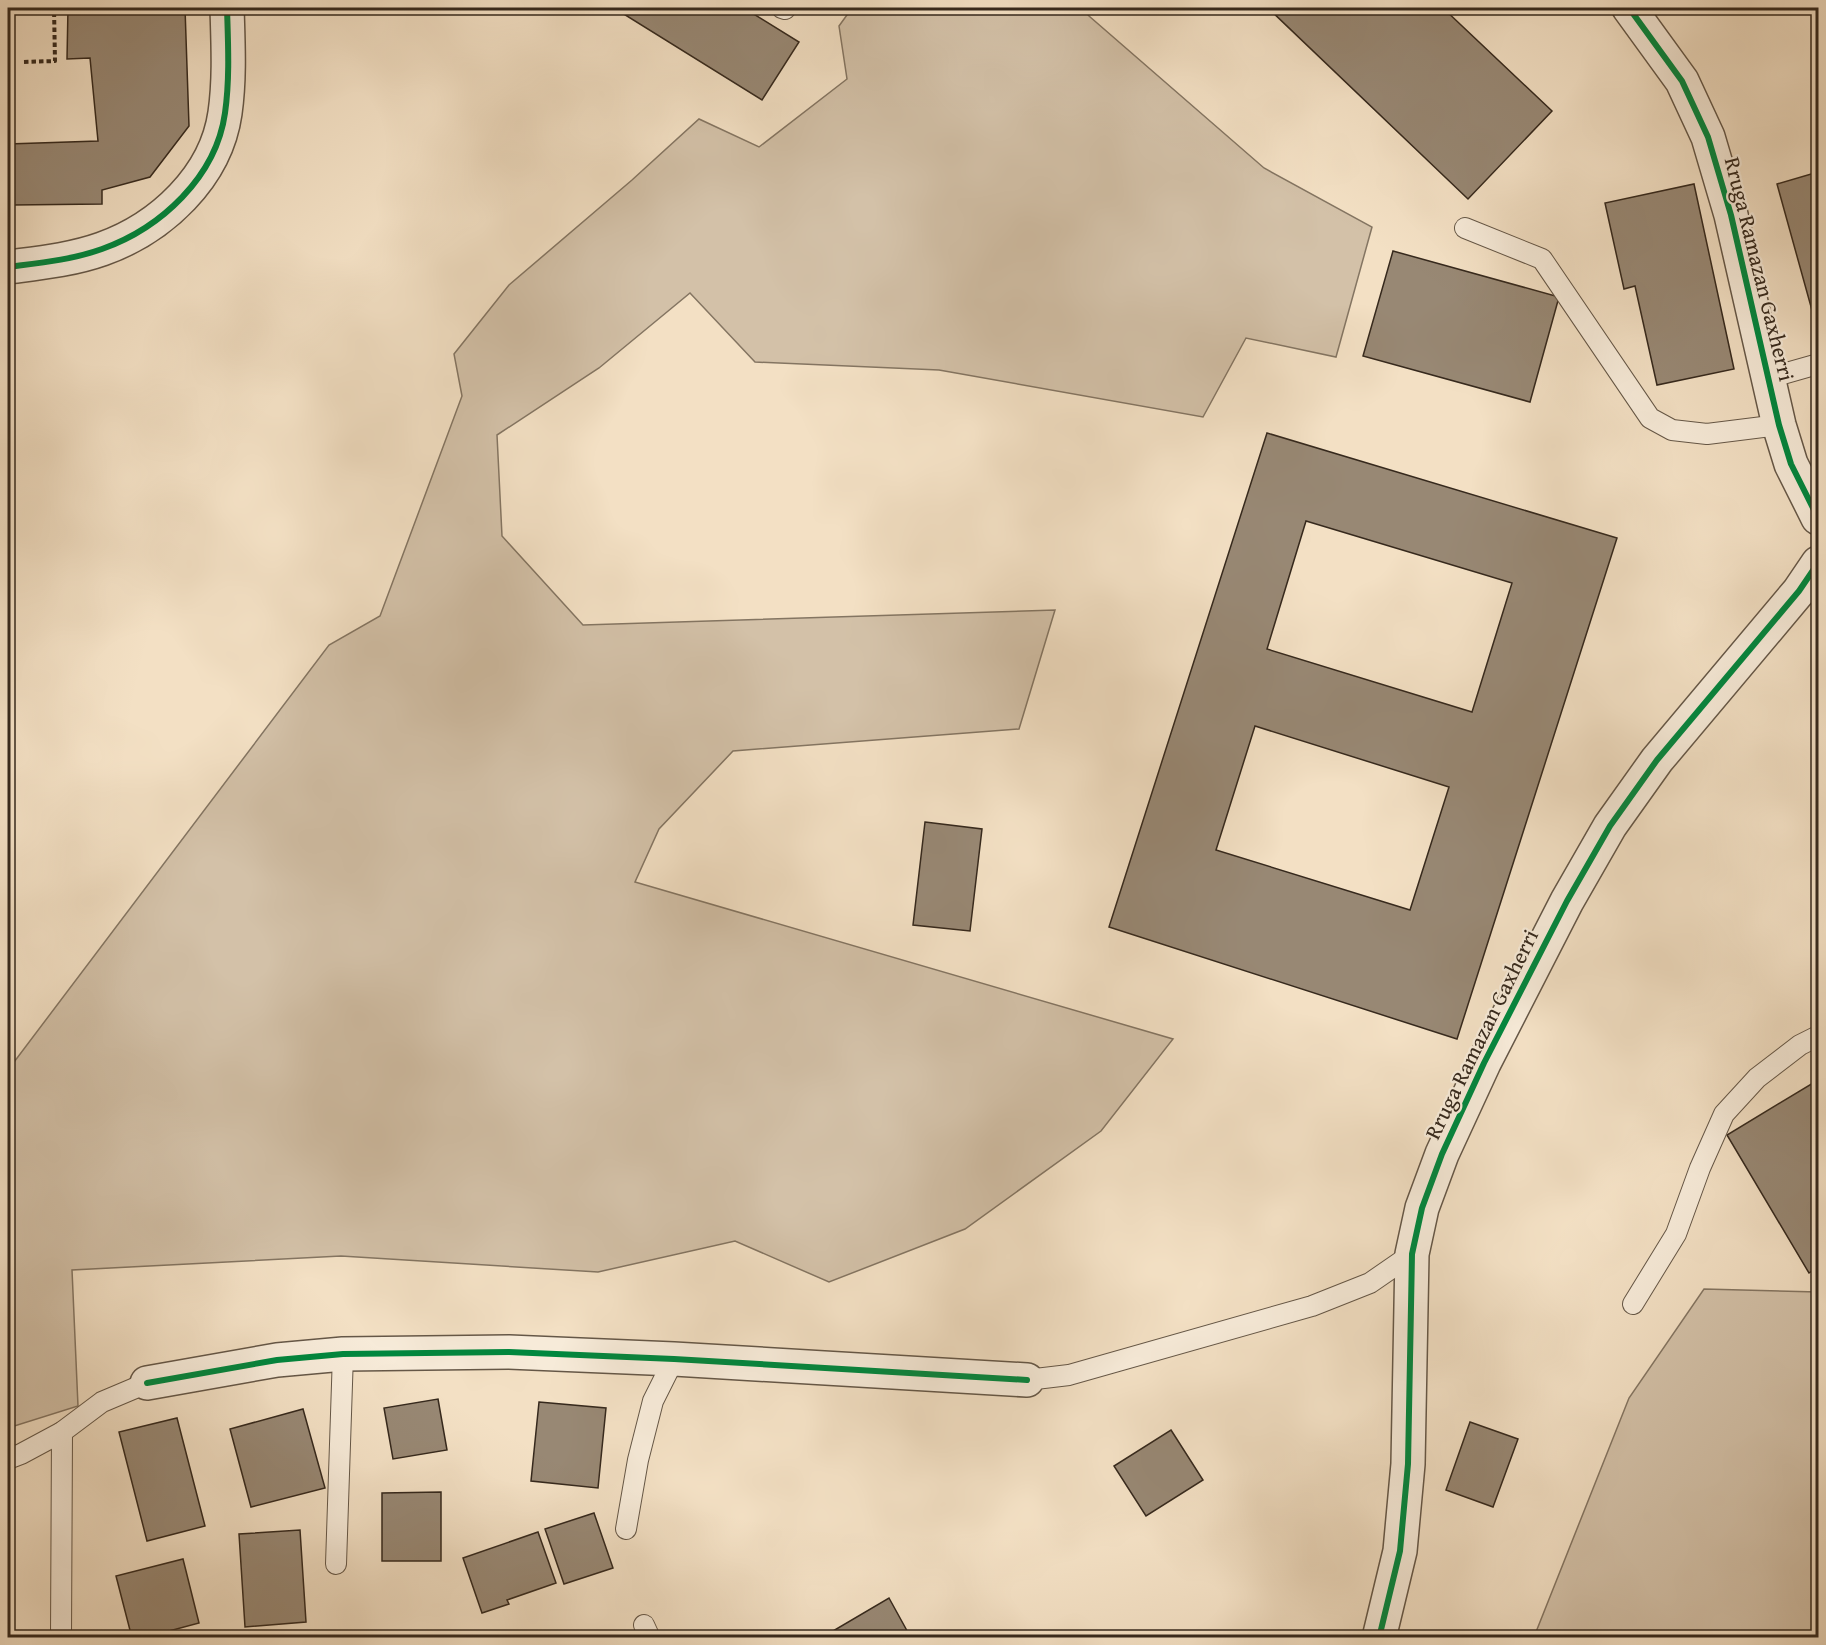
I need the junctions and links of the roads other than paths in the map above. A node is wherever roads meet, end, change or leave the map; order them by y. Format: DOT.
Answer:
graph roads {
  1 [pos="227,8"];
  2 [pos="1629,8"];
  3 [pos="1465,228"];
  4 [pos="8,267"];
  5 [pos="1818,364"];
  6 [pos="1769,378"];
  7 [pos="1779,425"];
  8 [pos="1818,518"];
  9 [pos="1818,563"];
  10 [pos="1818,1036"];
  11 [pos="1412,1254"];
  12 [pos="1633,1304"];
  13 [pos="343,1354"];
  14 [pos="674,1359"];
  15 [pos="1027,1380"];
  16 [pos="147,1383"];
  17 [pos="63,1432"];
  18 [pos="8,1459"];
  19 [pos="626,1529"];
  20 [pos="336,1564"];
  21 [pos="61,1638"];
  22 [pos="1379,1638"];
  1 -- 4 [label="street"];
  2 -- 6 [label="street, Rruga Ramazan Gaxherri"];
  3 -- 7 [label="lane"];
  5 -- 6 [label="lane"];
  6 -- 7 [label="street, Rruga Ramazan Gaxherri"];
  7 -- 8 [label="street, Rruga Ramazan Gaxherri"];
  9 -- 11 [label="street, Rruga Ramazan Gaxherri"];
  10 -- 12 [label="lane"];
  11 -- 15 [label="lane"];
  11 -- 22 [label="street, Rruga Ramazan Gaxherri"];
  13 -- 14 [label="street"];
  13 -- 16 [label="street"];
  13 -- 20 [label="lane"];
  14 -- 15 [label="street"];
  14 -- 19 [label="lane"];
  16 -- 17 [label="lane"];
  17 -- 18 [label="lane"];
  17 -- 21 [label="lane"];
}
